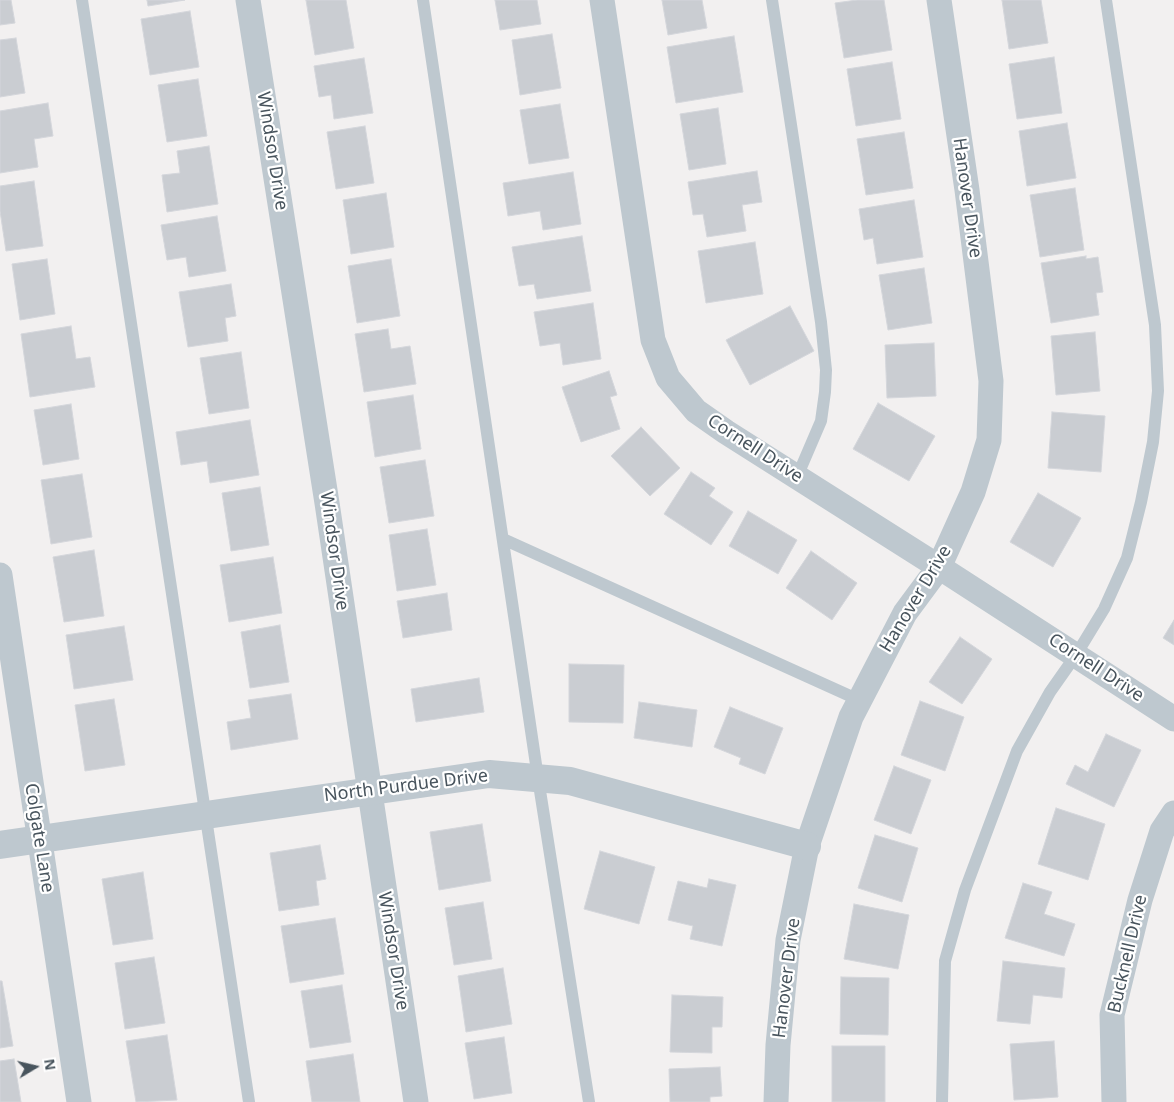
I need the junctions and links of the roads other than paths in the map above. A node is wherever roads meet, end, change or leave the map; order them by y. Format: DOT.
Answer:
graph roads {
  1 [pos="82,0"];
  2 [pos="248,0"];
  3 [pos="423,0"];
  4 [pos="602,0"];
  5 [pos="772,0"];
  6 [pos="939,0"];
  7 [pos="1106,0"];
  8 [pos="797,477"];
  9 [pos="503,539"];
  10 [pos="939,567"];
  11 [pos="0,575"];
  12 [pos="1076,655"];
  13 [pos="859,700"];
  14 [pos="1174,719"];
  15 [pos="538,778"];
  16 [pos="369,790"];
  17 [pos="1174,812"];
  18 [pos="205,815"];
  19 [pos="40,839"];
  20 [pos="0,846"];
  21 [pos="807,846"];
  22 [pos="79,1102"];
  23 [pos="249,1102"];
  24 [pos="416,1102"];
  25 [pos="589,1102"];
  26 [pos="776,1102"];
  27 [pos="942,1102"];
  28 [pos="1114,1102"];
  1 -- 18 [label="lane"];
  2 -- 16 [label="street, Windsor Drive"];
  3 -- 9 [label="lane"];
  4 -- 8 [label="street, Cornell Drive"];
  5 -- 8 [label="lane"];
  6 -- 10 [label="street, Hanover Drive"];
  7 -- 12 [label="lane"];
  8 -- 10 [label="street, Cornell Drive"];
  9 -- 13 [label="lane"];
  9 -- 15 [label="lane"];
  10 -- 12 [label="street, Cornell Drive"];
  10 -- 13 [label="street, Hanover Drive"];
  11 -- 19 [label="street, Colgate Lane"];
  12 -- 14 [label="street, Cornell Drive"];
  12 -- 27 [label="lane"];
  13 -- 21 [label="street, Hanover Drive"];
  15 -- 16 [label="street, North Purdue Drive"];
  15 -- 21 [label="street, North Purdue Drive"];
  15 -- 25 [label="lane"];
  16 -- 18 [label="street, North Purdue Drive"];
  16 -- 24 [label="street, Windsor Drive"];
  17 -- 28 [label="street, Bucknell Drive"];
  18 -- 19 [label="street, North Purdue Drive"];
  18 -- 23 [label="lane"];
  19 -- 20 [label="street, North Purdue Drive"];
  19 -- 22 [label="street, Colgate Lane"];
  21 -- 26 [label="street, Hanover Drive"];
}
